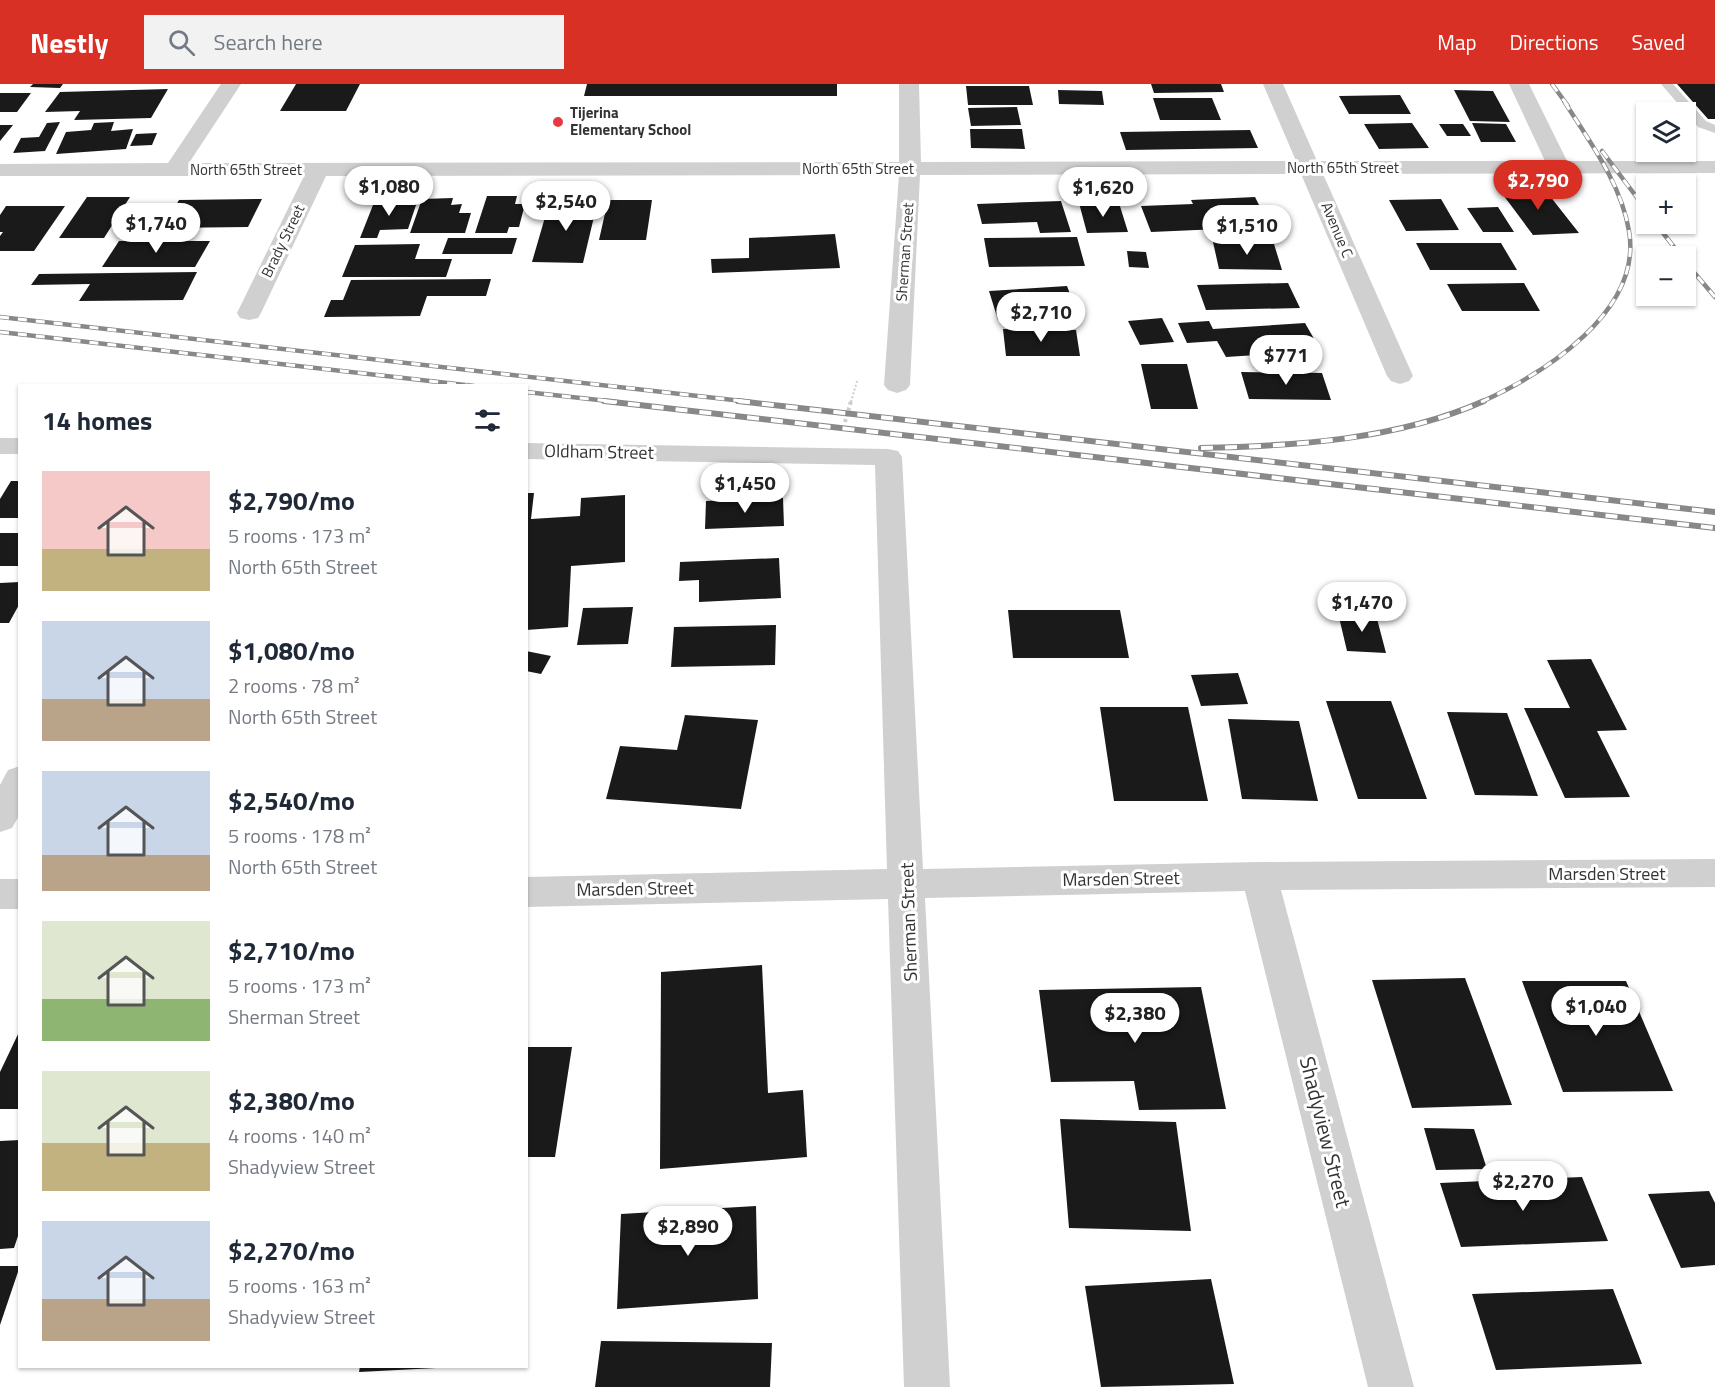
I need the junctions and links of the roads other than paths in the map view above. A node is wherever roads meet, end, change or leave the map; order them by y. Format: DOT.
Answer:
graph roads {
  1 [pos="231,84"];
  2 [pos="909,84"];
  3 [pos="1273,84"];
  4 [pos="1519,84"];
  5 [pos="1667,84"];
  6 [pos="1715,129"];
  7 [pos="1558,167"];
  8 [pos="1715,167"];
  9 [pos="1310,168"];
  10 [pos="910,169"];
  11 [pos="0,170"];
  12 [pos="174,170"];
  13 [pos="318,170"];
  14 [pos="249,313"];
  15 [pos="1400,376"];
  16 [pos="897,385"];
  17 [pos="0,446"];
  18 [pos="18,446"];
  19 [pos="528,451"];
  20 [pos="888,457"];
  21 [pos="18,783"];
  22 [pos="0,818"];
  23 [pos="1715,873"];
  24 [pos="1259,876"];
  25 [pos="908,884"];
  26 [pos="528,892"];
  27 [pos="0,894"];
  28 [pos="18,894"];
  29 [pos="927,1387"];
  30 [pos="1390,1387"];
  1 -- 12 [label="street"];
  2 -- 10 [label="street, Sherman Street"];
  3 -- 9 [label="street, Avenue C"];
  4 -- 7 [label="street"];
  5 -- 6 [label="lane"];
  7 -- 8 [label="street, North 65th Street"];
  7 -- 9 [label="street, North 65th Street"];
  9 -- 10 [label="street, North 65th Street"];
  9 -- 15 [label="street, Avenue C"];
  10 -- 13 [label="street, North 65th Street"];
  10 -- 16 [label="street, Sherman Street"];
  11 -- 12 [label="street, North 65th Street"];
  12 -- 13 [label="street, North 65th Street"];
  13 -- 14 [label="street, Brady Street"];
  17 -- 18 [label="street"];
  19 -- 20 [label="street, Oldham Street"];
  20 -- 25 [label="street, Sherman Street"];
  21 -- 22 [label="street"];
  23 -- 24 [label="street, Marsden Street"];
  24 -- 25 [label="street, Marsden Street"];
  24 -- 30 [label="street, Shadyview Street"];
  25 -- 26 [label="street, Marsden Street"];
  25 -- 29 [label="street, Sherman Street"];
  27 -- 28 [label="street"];
}
